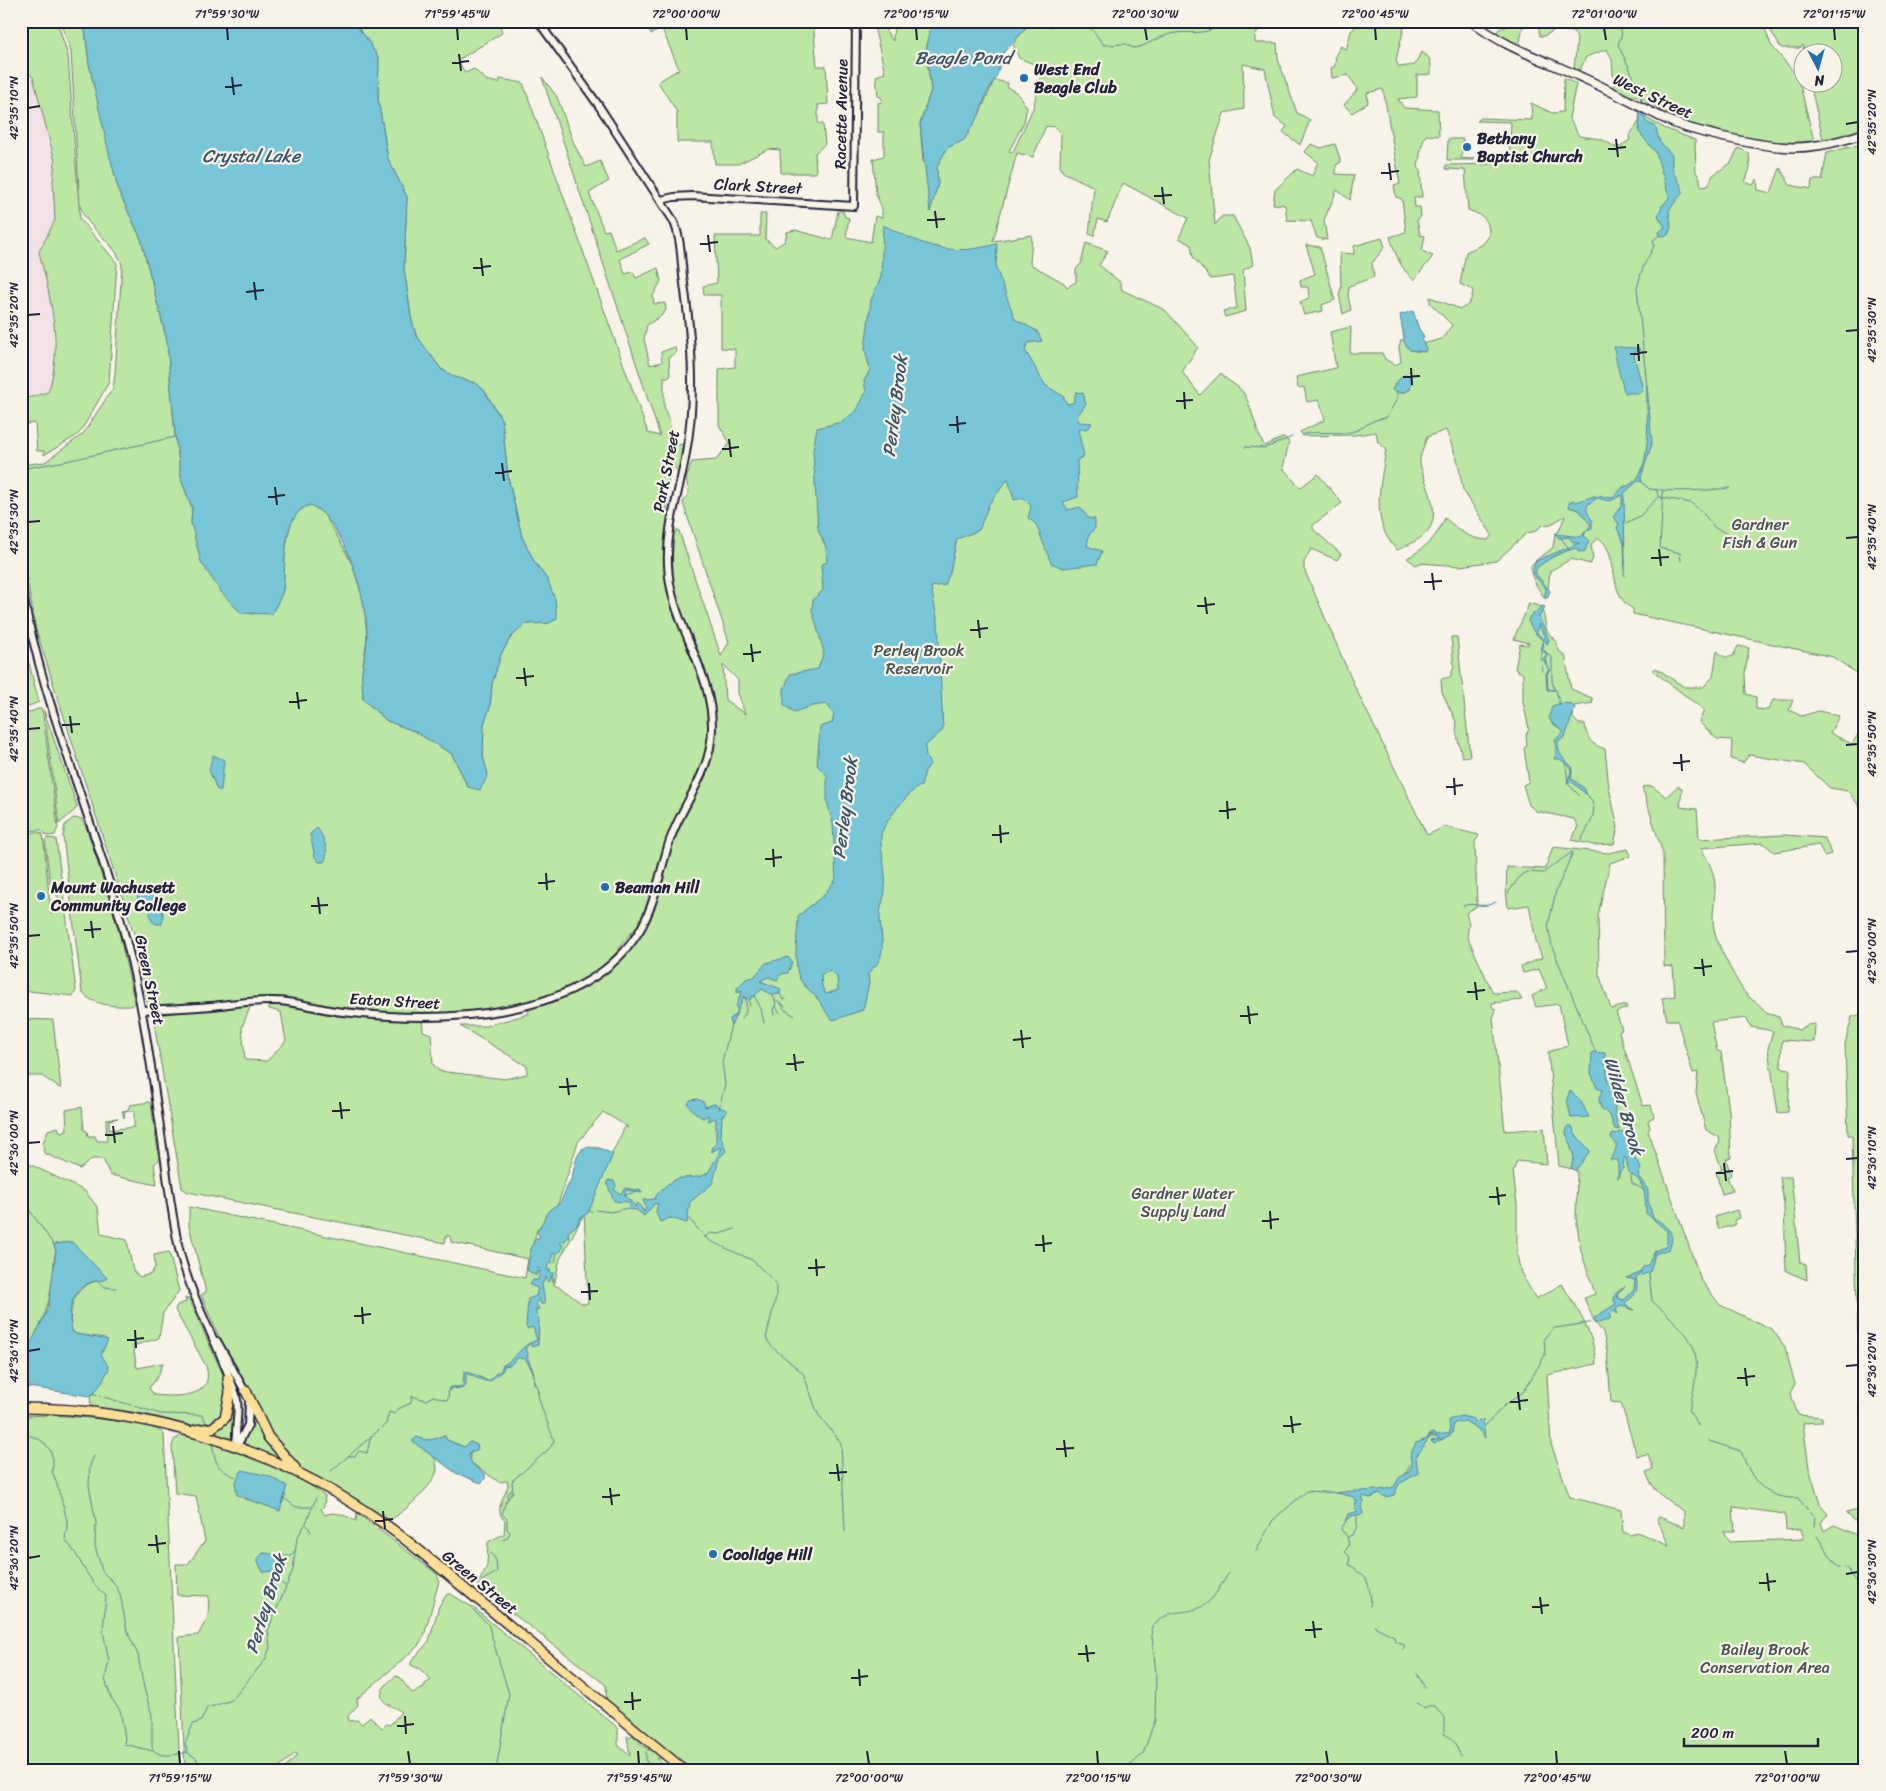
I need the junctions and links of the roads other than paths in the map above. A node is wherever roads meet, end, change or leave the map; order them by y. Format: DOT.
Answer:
graph roads {
  1 [pos="538,21"];
  2 [pos="856,21"];
  3 [pos="1471,21"];
  4 [pos="1865,133"];
  5 [pos="661,200"];
  6 [pos="854,206"];
  7 [pos="21,583"];
  8 [pos="629,945"];
  9 [pos="142,1010"];
  10 [pos="197,1303"];
  11 [pos="228,1378"];
  12 [pos="246,1391"];
  13 [pos="21,1408"];
  14 [pos="188,1430"];
  15 [pos="237,1446"];
  16 [pos="300,1474"];
  17 [pos="684,1770"];
  1 -- 5 [label="street, Park Street"];
  2 -- 6 [label="street, Racette Avenue"];
  3 -- 4 [label="main road, West Street"];
  5 -- 6 [label="street, Clark Street"];
  5 -- 8 [label="street, Park Street"];
  7 -- 9 [label="street, Green Street"];
  8 -- 9 [label="street, Eaton Street"];
  9 -- 10 [label="street, Green Street"];
  10 -- 11 [label="street, Green Street"];
  10 -- 12 [label="street, Green Street"];
  11 -- 14 [label="highway"];
  11 -- 15 [label="street, Green Street"];
  12 -- 15 [label="street, Green Street"];
  12 -- 16 [label="highway"];
  13 -- 14 [label="highway"];
  14 -- 15 [label="highway"];
  15 -- 16 [label="highway, Green Street"];
  16 -- 17 [label="highway, Green Street"];
}
